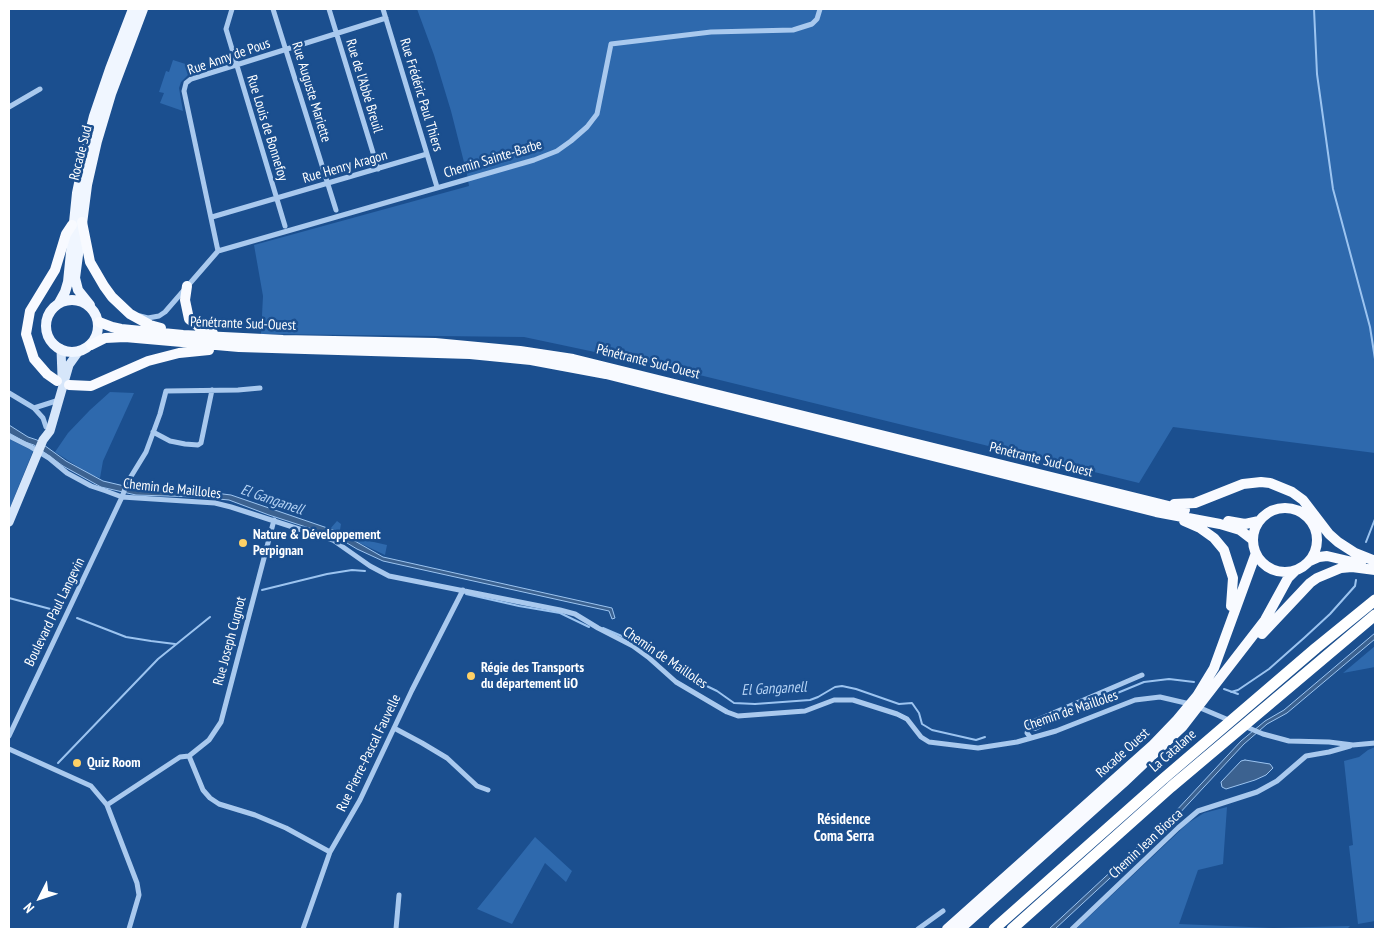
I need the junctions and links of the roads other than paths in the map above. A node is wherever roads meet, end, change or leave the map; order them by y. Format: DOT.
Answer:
graph roads {
  1 [pos="133,9"];
  2 [pos="143,9"];
  3 [pos="232,9"];
  4 [pos="273,9"];
  5 [pos="329,9"];
  6 [pos="383,9"];
  7 [pos="820,9"];
  8 [pos="386,18"];
  9 [pos="337,34"];
  10 [pos="286,50"];
  11 [pos="236,64"];
  12 [pos="40,89"];
  13 [pos="9,107"];
  14 [pos="427,154"];
  15 [pos="378,169"];
  16 [pos="327,183"];
  17 [pos="437,187"];
  18 [pos="276,198"];
  19 [pos="336,210"];
  20 [pos="212,217"];
  21 [pos="77,224"];
  22 [pos="285,226"];
  23 [pos="218,251"];
  24 [pos="187,286"];
  25 [pos="59,302"];
  26 [pos="90,305"];
  27 [pos="130,314"];
  28 [pos="99,322"];
  29 [pos="144,335"];
  30 [pos="183,335"];
  31 [pos="256,338"];
  32 [pos="91,345"];
  33 [pos="239,348"];
  34 [pos="61,350"];
  35 [pos="79,351"];
  36 [pos="62,376"];
  37 [pos="69,385"];
  38 [pos="260,388"];
  39 [pos="212,390"];
  40 [pos="9,393"];
  41 [pos="56,401"];
  42 [pos="34,408"];
  43 [pos="46,427"];
  44 [pos="153,432"];
  45 [pos="9,436"];
  46 [pos="43,440"];
  47 [pos="123,495"];
  48 [pos="1134,498"];
  49 [pos="1156,512"];
  50 [pos="274,520"];
  51 [pos="1259,521"];
  52 [pos="9,522"];
  53 [pos="1317,537"];
  54 [pos="1253,540"];
  55 [pos="1256,553"];
  56 [pos="1375,561"];
  57 [pos="1309,562"];
  58 [pos="1375,569"];
  59 [pos="1295,571"];
  60 [pos="463,590"];
  61 [pos="1375,600"];
  62 [pos="1375,615"];
  63 [pos="1227,634"];
  64 [pos="1142,675"];
  65 [pos="1224,675"];
  66 [pos="394,728"];
  67 [pos="9,736"];
  68 [pos="1031,738"];
  69 [pos="1375,743"];
  70 [pos="1353,745"];
  71 [pos="9,749"];
  72 [pos="189,756"];
  73 [pos="488,790"];
  74 [pos="107,805"];
  75 [pos="330,852"];
  76 [pos="399,895"];
  77 [pos="943,911"];
  78 [pos="129,929"];
  79 [pos="303,929"];
  80 [pos="396,929"];
  81 [pos="918,929"];
  82 [pos="947,929"];
  83 [pos="960,929"];
  84 [pos="994,929"];
  85 [pos="1012,929"];
  86 [pos="1072,929"];
  1 -- 21 [label="main road, Rocade Sud"];
  2 -- 21 [label="main road, Rocade Sud"];
  3 -- 11 [label="street, Rue Louis de Bonnefoy"];
  4 -- 10 [label="street, Rue Auguste Mariette"];
  5 -- 9 [label="street, Rue de l'Abbé Breuil"];
  6 -- 8 [label="street, Rue Frédéric Paul Thiers"];
  7 -- 17 [label="street, Chemin Sainte-Barbe"];
  8 -- 9 [label="street, Rue Anny de Pous"];
  8 -- 14 [label="street, Rue Frédéric Paul Thiers"];
  9 -- 10 [label="street, Rue Anny de Pous"];
  9 -- 15 [label="street, Rue de l'Abbé Breuil"];
  10 -- 11 [label="street, Rue Anny de Pous"];
  10 -- 16 [label="street, Rue Auguste Mariette"];
  11 -- 18 [label="street, Rue Louis de Bonnefoy"];
  11 -- 20 [label="street, Rue Anny de Pous"];
  12 -- 13 [label="street"];
  14 -- 15 [label="street, Rue Henry Aragon"];
  14 -- 17 [label="street, Rue Frédéric Paul Thiers"];
  15 -- 16 [label="street, Rue Henry Aragon"];
  16 -- 18 [label="street, Rue Henry Aragon"];
  16 -- 19 [label="street, Rue Auguste Mariette"];
  17 -- 23 [label="street, Chemin Sainte-Barbe"];
  18 -- 20 [label="street, Rue Henry Aragon"];
  18 -- 22 [label="street, Rue Louis de Bonnefoy"];
  20 -- 23 [label="street, Rue Anny de Pous"];
  21 -- 25 [label="main road, Rocade Sud"];
  21 -- 26 [label="main road, Rocade Sud"];
  21 -- 27 [label="highway"];
  21 -- 36 [label="highway"];
  23 -- 24 [label="street"];
  24 -- 27 [label="street"];
  24 -- 31 [label="highway"];
  25 -- 26 [label="main road"];
  25 -- 34 [label="main road"];
  26 -- 28 [label="main road"];
  27 -- 30 [label="highway"];
  28 -- 29 [label="highway"];
  28 -- 32 [label="main road"];
  29 -- 30 [label="highway, Pénétrante Sud-Ouest"];
  29 -- 32 [label="highway"];
  29 -- 33 [label="highway, Pénétrante Sud-Ouest"];
  30 -- 31 [label="highway, Pénétrante Sud-Ouest"];
  31 -- 48 [label="highway, Pénétrante Sud-Ouest"];
  32 -- 35 [label="main road"];
  33 -- 37 [label="highway"];
  33 -- 49 [label="highway, Pénétrante Sud-Ouest"];
  34 -- 35 [label="main road"];
  34 -- 36 [label="main road"];
  35 -- 36 [label="main road"];
  36 -- 41 [label="main road"];
  36 -- 46 [label="main road"];
  38 -- 39 [label="street"];
  39 -- 44 [label="street, Boulevard Paul Langevin"];
  39 -- 44 [label="street"];
  40 -- 42 [label="street"];
  41 -- 42 [label="street"];
  41 -- 43 [label="main road"];
  42 -- 43 [label="street"];
  43 -- 46 [label="main road"];
  44 -- 47 [label="street, Boulevard Paul Langevin"];
  45 -- 47 [label="street, Chemin de Mailloles"];
  46 -- 52 [label="main road"];
  47 -- 50 [label="street, Chemin de Mailloles"];
  47 -- 67 [label="street, Boulevard Paul Langevin"];
  48 -- 51 [label="highway, Pénétrante Sud-Ouest"];
  48 -- 56 [label="highway, Pénétrante Sud-Ouest"];
  49 -- 54 [label="highway"];
  49 -- 63 [label="highway"];
  50 -- 60 [label="street, Chemin de Mailloles"];
  50 -- 72 [label="street, Rue Joseph Cugnot"];
  51 -- 53 [label="highway"];
  51 -- 54 [label="highway"];
  53 -- 56 [label="highway, Pénétrante Sud-Ouest"];
  53 -- 57 [label="highway"];
  54 -- 55 [label="highway"];
  55 -- 59 [label="highway"];
  55 -- 63 [label="highway, Rocade Ouest"];
  57 -- 58 [label="highway"];
  57 -- 59 [label="highway, Rocade Ouest"];
  58 -- 65 [label="highway"];
  59 -- 65 [label="highway, Rocade Ouest"];
  60 -- 66 [label="street, Rue Pierre-Pascal Fauvelle"];
  60 -- 68 [label="street, Chemin de Mailloles"];
  61 -- 84 [label="highway, La Catalane"];
  62 -- 85 [label="highway, La Catalane"];
  63 -- 82 [label="highway, Rocade Ouest"];
  64 -- 68 [label="street"];
  65 -- 83 [label="highway, Rocade Ouest"];
  66 -- 73 [label="street"];
  66 -- 75 [label="street, Rue Pierre-Pascal Fauvelle"];
  68 -- 70 [label="street, Chemin de Mailloles"];
  69 -- 70 [label="street, Chemin de Mailloles"];
  70 -- 86 [label="street, Chemin Jean Biosca"];
  71 -- 74 [label="street"];
  72 -- 74 [label="street, Rue Joseph Cugnot"];
  72 -- 75 [label="street"];
  74 -- 78 [label="street"];
  75 -- 79 [label="street, Rue Pierre-Pascal Fauvelle"];
  76 -- 80 [label="street"];
  77 -- 81 [label="street"];
}
